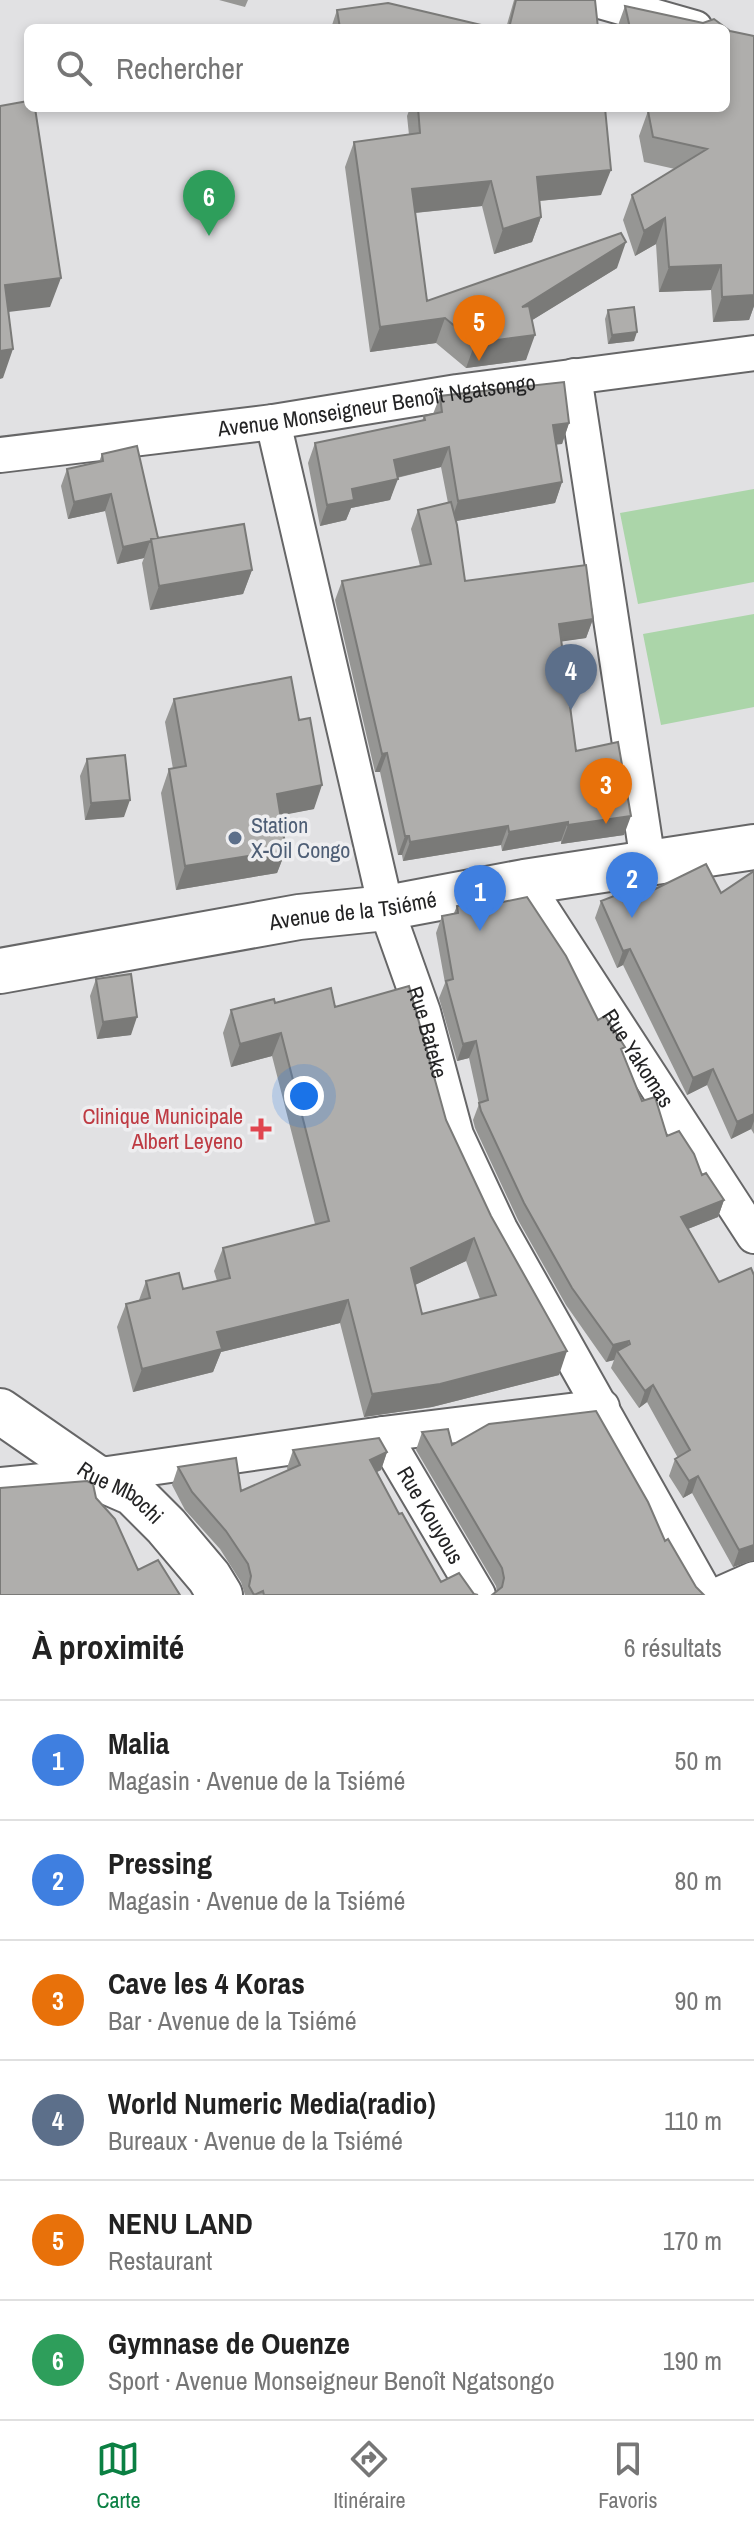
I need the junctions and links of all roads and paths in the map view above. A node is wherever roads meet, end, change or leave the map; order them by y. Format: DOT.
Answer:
graph roads {
  1 [pos="596,0"];
  2 [pos="681,24"];
  3 [pos="754,353"];
  4 [pos="574,376"];
  5 [pos="273,422"];
  6 [pos="0,455"];
  7 [pos="754,847"];
  8 [pos="648,862"];
  9 [pos="524,882"];
  10 [pos="386,908"];
  11 [pos="0,971"];
  12 [pos="754,1236"];
  13 [pos="602,1407"];
  14 [pos="0,1411"];
  15 [pos="383,1434"];
  16 [pos="94,1476"];
  17 [pos="0,1485"];
  18 [pos="754,1579"];
  19 [pos="220,1595"];
  20 [pos="478,1595"];
  21 [pos="706,1595"];
  22 [pos="718,1595"];
  1 -- 2 [label="street"];
  3 -- 4 [label="street, Avenue Monseigneur Benoît Ngatsongo"];
  4 -- 5 [label="street, Avenue Monseigneur Benoît Ngatsongo"];
  4 -- 8 [label="street"];
  5 -- 6 [label="street, Avenue Monseigneur Benoît Ngatsongo"];
  5 -- 10 [label="street, Rue Bateke"];
  7 -- 8 [label="main road, Avenue de la Tsiémé"];
  8 -- 9 [label="main road, Avenue de la Tsiémé"];
  9 -- 10 [label="main road, Avenue de la Tsiémé"];
  9 -- 12 [label="street, Rue Yakomas"];
  10 -- 11 [label="main road, Avenue de la Tsiémé"];
  10 -- 13 [label="street, Rue Bateke"];
  13 -- 15 [label="street"];
  13 -- 21 [label="street, Rue Bateke"];
  14 -- 16 [label="main road, Rue Mbochi"];
  15 -- 16 [label="street"];
  15 -- 20 [label="street, Rue Kouyous"];
  16 -- 17 [label="street"];
  16 -- 19 [label="main road, Rue Mbochi"];
  18 -- 22 [label="street"];
}
